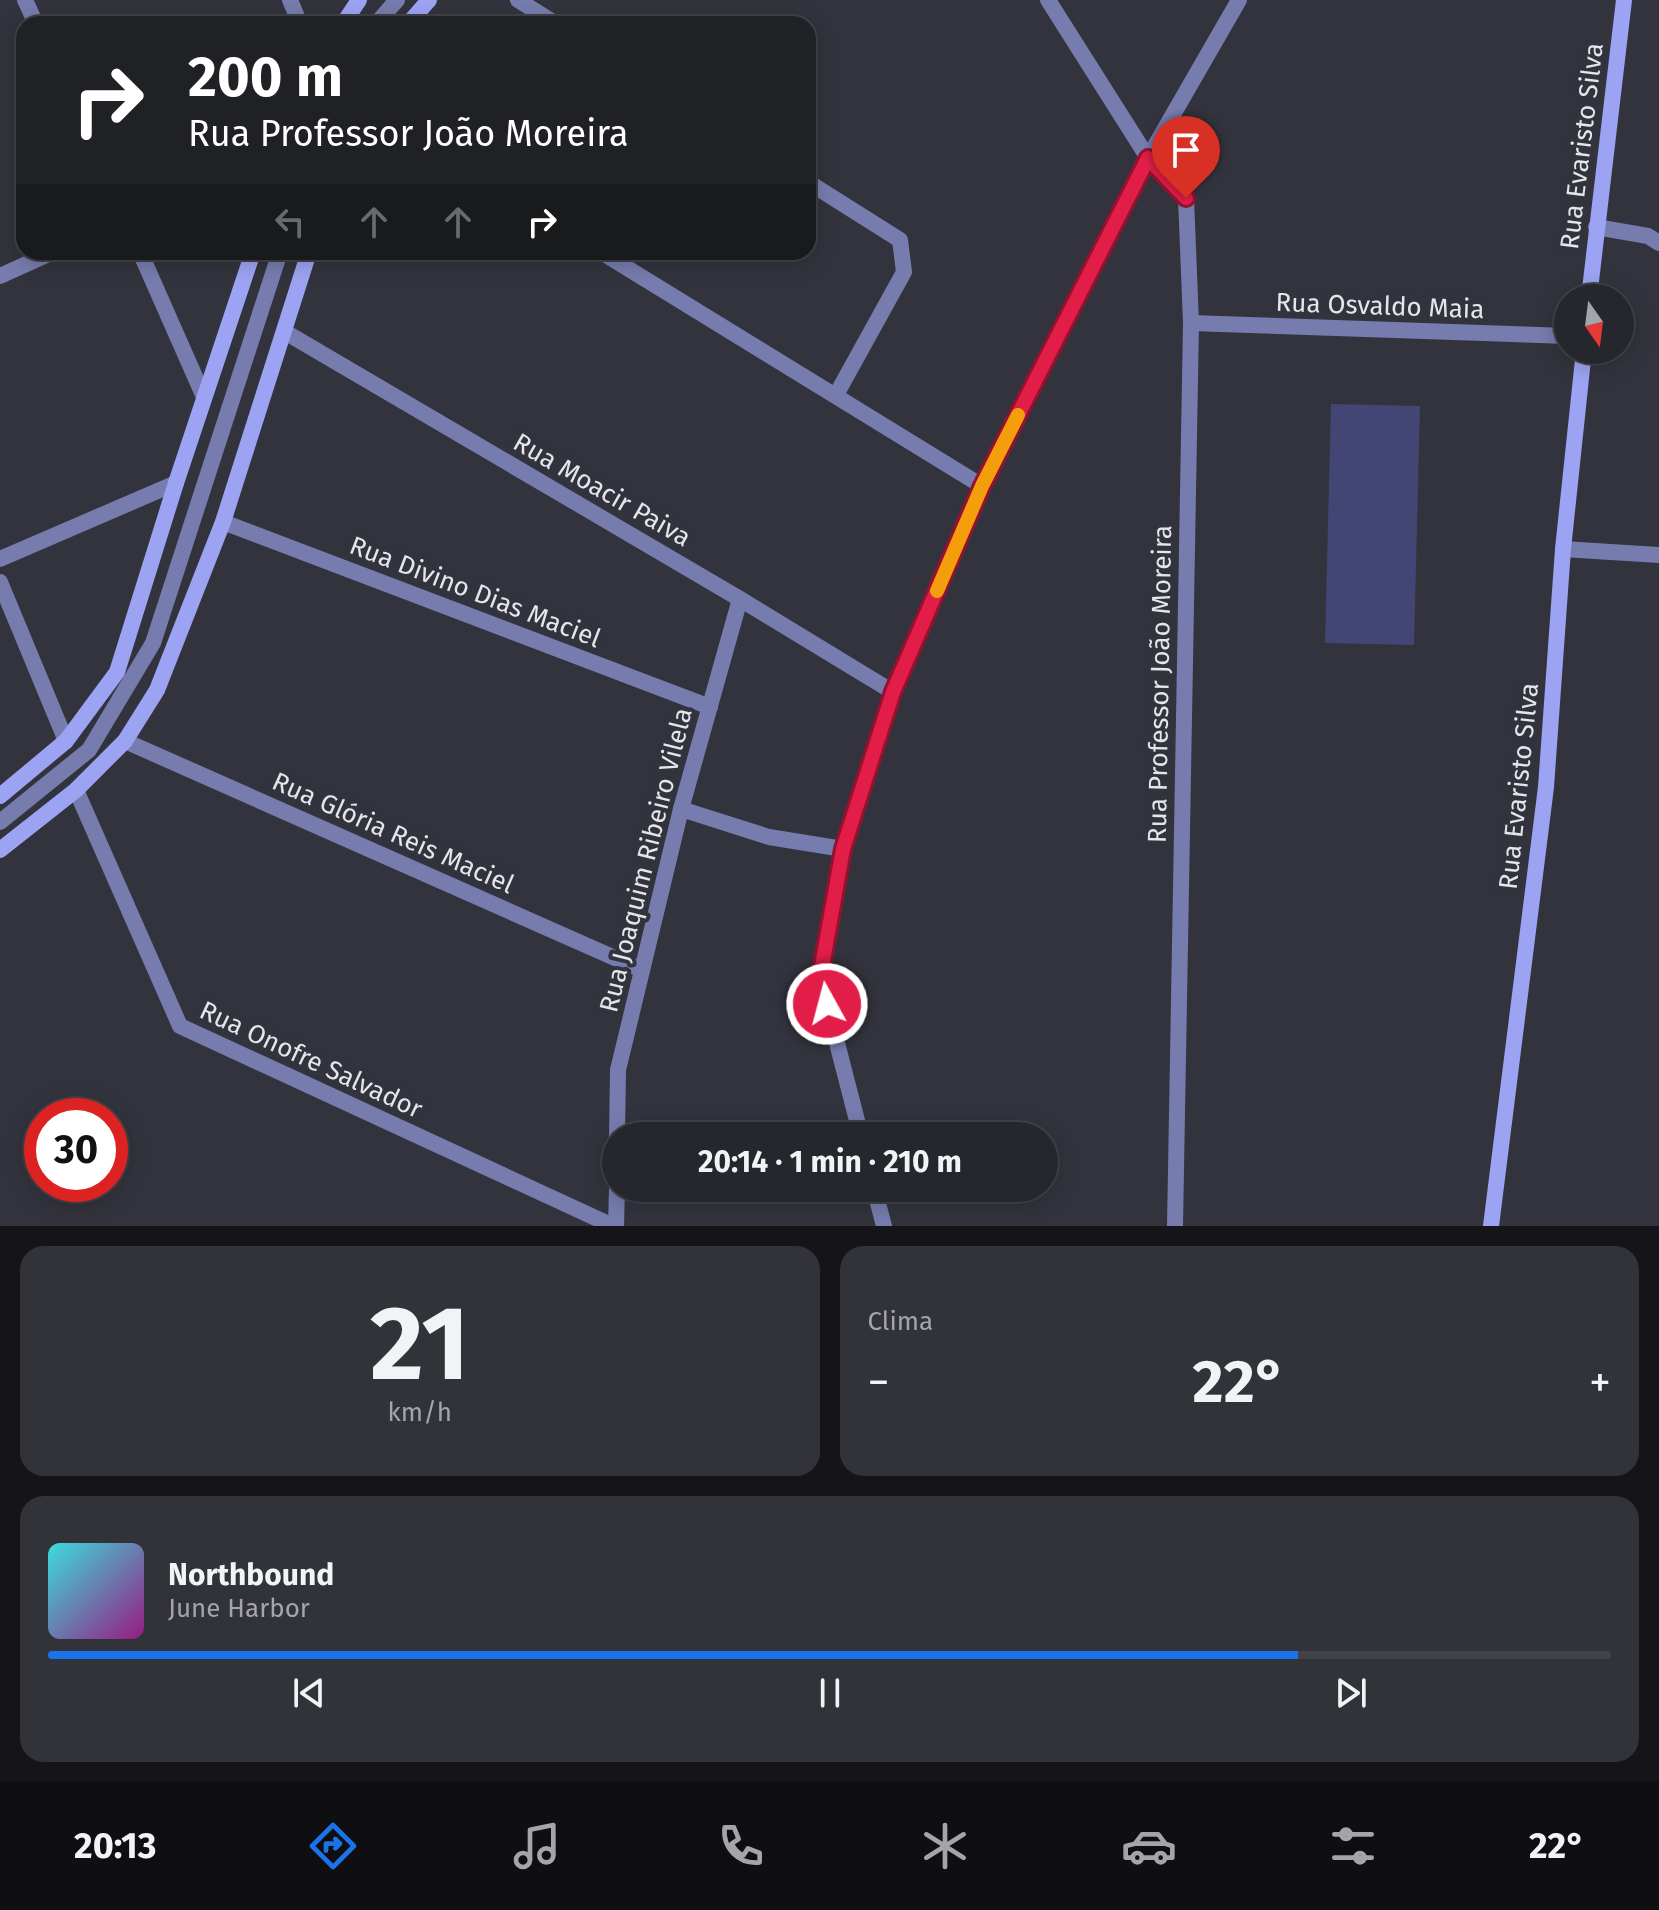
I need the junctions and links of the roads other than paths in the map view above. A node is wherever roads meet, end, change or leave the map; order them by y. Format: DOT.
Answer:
graph roads {
  1 [pos="397,0"];
  2 [pos="429,0"];
  3 [pos="518,0"];
  4 [pos="1048,0"];
  5 [pos="1239,0"];
  6 [pos="1624,0"];
  7 [pos="383,16"];
  8 [pos="415,16"];
  9 [pos="543,16"];
  10 [pos="1148,158"];
  11 [pos="816,187"];
  12 [pos="1596,227"];
  13 [pos="1659,243"];
  14 [pos="35,260"];
  15 [pos="144,260"];
  16 [pos="250,260"];
  17 [pos="277,260"];
  18 [pos="307,260"];
  19 [pos="614,260"];
  20 [pos="0,276"];
  21 [pos="1590,284"];
  22 [pos="1191,323"];
  23 [pos="285,332"];
  24 [pos="1554,336"];
  25 [pos="1583,364"];
  26 [pos="836,395"];
  27 [pos="204,397"];
  28 [pos="176,483"];
  29 [pos="982,486"];
  30 [pos="223,522"];
  31 [pos="1563,549"];
  32 [pos="1659,555"];
  33 [pos="0,559"];
  34 [pos="0,582"];
  35 [pos="740,599"];
  36 [pos="893,692"];
  37 [pos="710,707"];
  38 [pos="66,741"];
  39 [pos="125,741"];
  40 [pos="76,790"];
  41 [pos="0,796"];
  42 [pos="681,809"];
  43 [pos="0,822"];
  44 [pos="843,849"];
  45 [pos="0,850"];
  46 [pos="642,970"];
  47 [pos="617,1122"];
  48 [pos="857,1122"];
  49 [pos="616,1202"];
  50 [pos="878,1202"];
  51 [pos="614,1226"];
  52 [pos="884,1226"];
  53 [pos="1175,1226"];
  54 [pos="1491,1226"];
  1 -- 7 [label="street"];
  2 -- 8 [label="main road"];
  3 -- 9 [label="street"];
  4 -- 10 [label="street, Rua Professor João Moreira"];
  5 -- 10 [label="street"];
  6 -- 12 [label="main road, Rua Evaristo Silva"];
  10 -- 22 [label="street, Rua Professor João Moreira"];
  10 -- 29 [label="street"];
  11 -- 26 [label="street"];
  12 -- 13 [label="street"];
  12 -- 21 [label="main road, Rua Evaristo Silva"];
  14 -- 20 [label="street"];
  15 -- 27 [label="street"];
  16 -- 27 [label="main road"];
  17 -- 43 [label="street"];
  18 -- 23 [label="main road"];
  19 -- 26 [label="street"];
  22 -- 24 [label="street, Rua Osvaldo Maia"];
  22 -- 53 [label="street, Rua Professor João Moreira"];
  23 -- 30 [label="main road"];
  23 -- 35 [label="street, Rua Moacir Paiva"];
  25 -- 31 [label="main road, Rua Evaristo Silva"];
  26 -- 29 [label="street"];
  27 -- 28 [label="main road"];
  28 -- 33 [label="street"];
  28 -- 38 [label="main road"];
  29 -- 36 [label="street"];
  30 -- 37 [label="street, Rua Divino Dias Maciel"];
  30 -- 39 [label="main road"];
  31 -- 32 [label="street"];
  31 -- 54 [label="main road, Rua Evaristo Silva"];
  34 -- 38 [label="street"];
  35 -- 36 [label="street, Rua Moacir Paiva"];
  35 -- 37 [label="street, Rua Joaquim Ribeiro Vilela"];
  36 -- 44 [label="street"];
  37 -- 42 [label="street, Rua Joaquim Ribeiro Vilela"];
  38 -- 41 [label="main road"];
  39 -- 40 [label="main road"];
  39 -- 46 [label="street, Rua Glória Reis Maciel"];
  40 -- 45 [label="main road"];
  40 -- 51 [label="street, Rua Onofre Salvador"];
  42 -- 44 [label="street"];
  42 -- 46 [label="street, Rua Joaquim Ribeiro Vilela"];
  44 -- 48 [label="street"];
  46 -- 47 [label="street, Rua Joaquim Ribeiro Vilela"];
  49 -- 51 [label="street"];
  50 -- 52 [label="street"];
}
